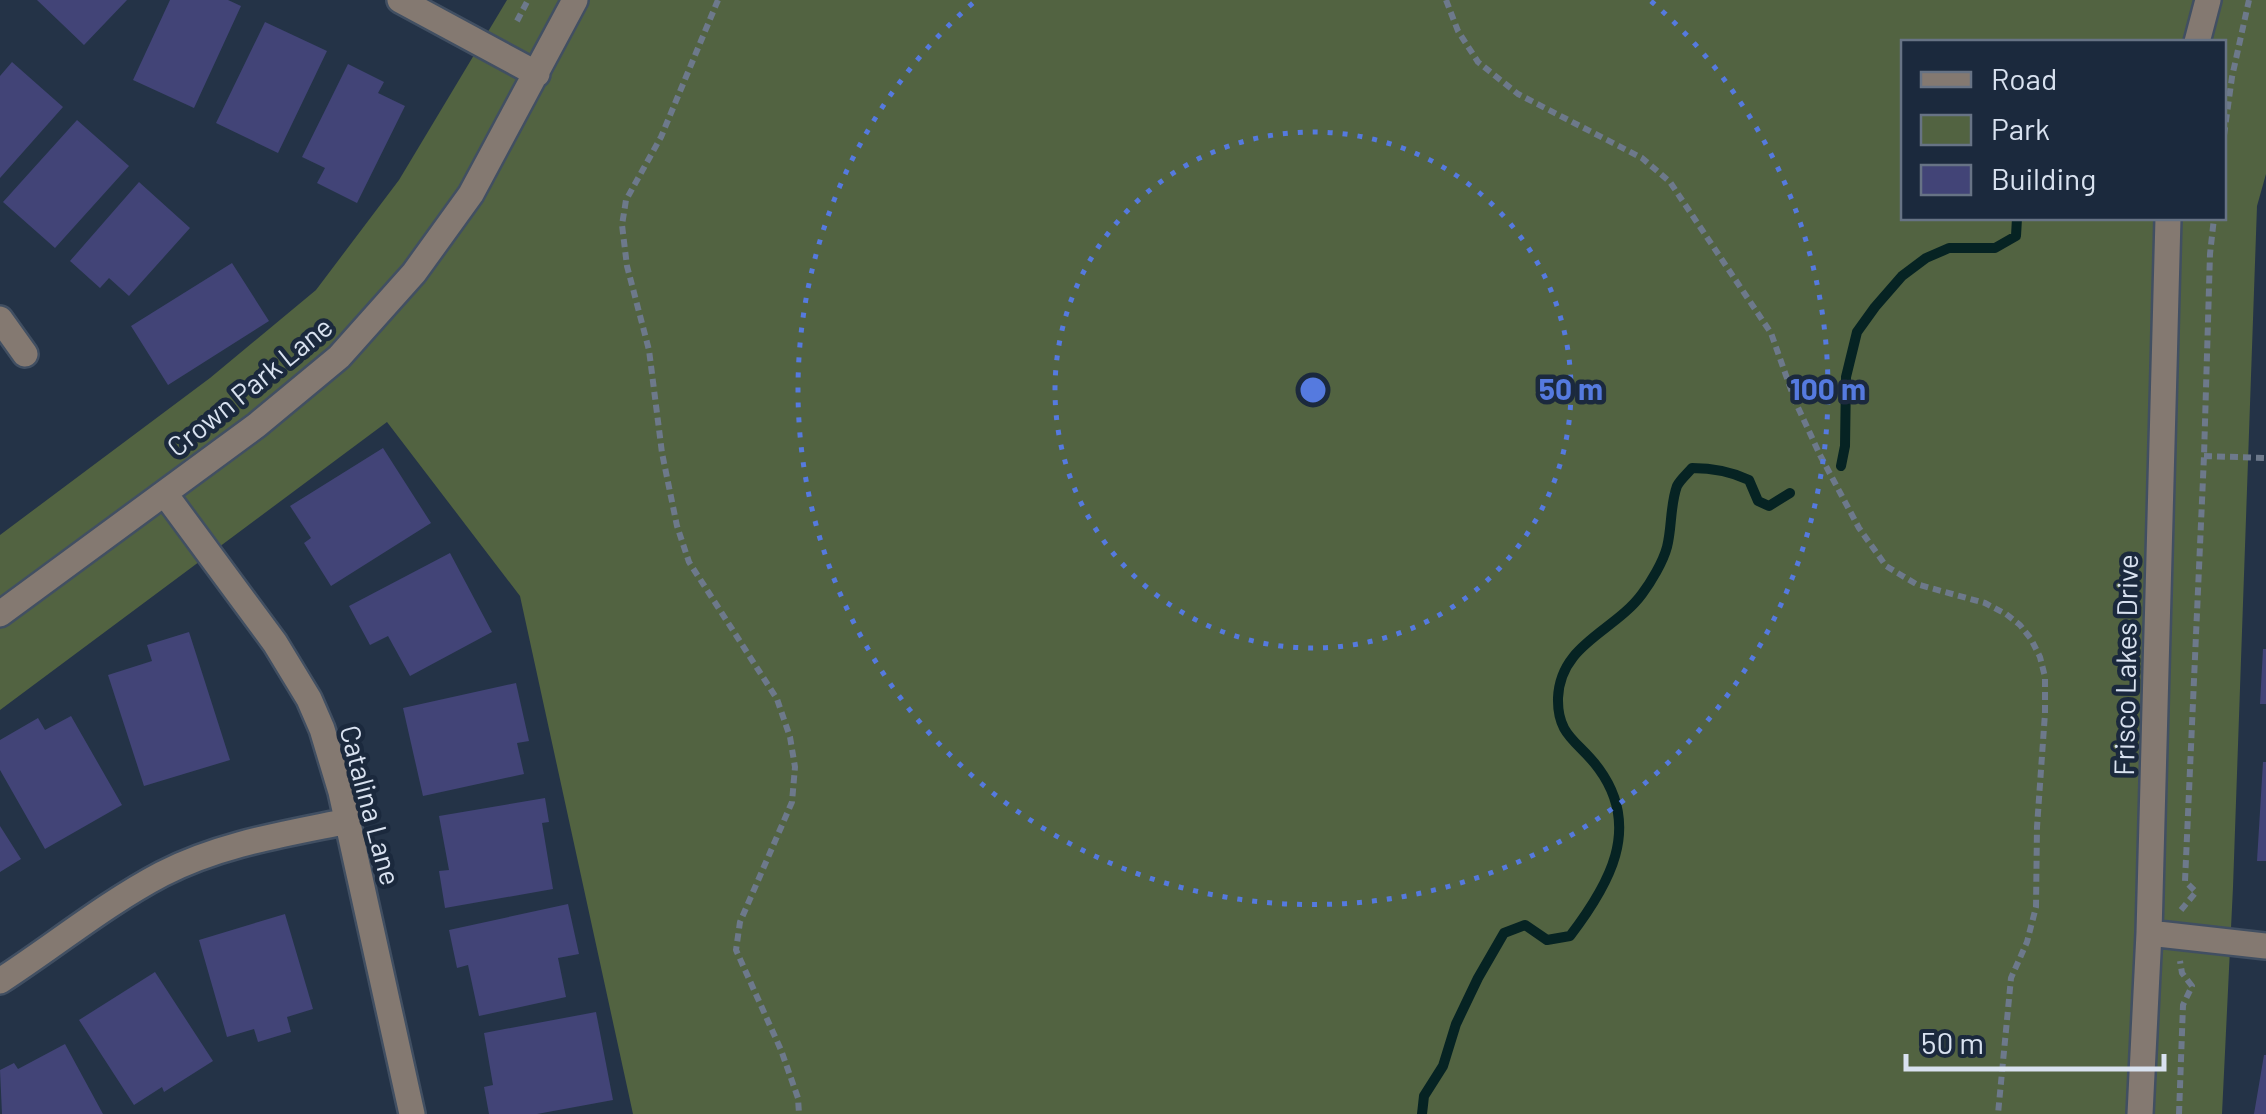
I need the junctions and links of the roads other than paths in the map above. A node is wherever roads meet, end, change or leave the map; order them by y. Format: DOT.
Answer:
graph roads {
  1 [pos="400,0"];
  2 [pos="575,0"];
  3 [pos="2208,0"];
  4 [pos="2198,40"];
  5 [pos="537,74"];
  6 [pos="2168,220"];
  7 [pos="0,319"];
  8 [pos="26,354"];
  9 [pos="165,494"];
  10 [pos="0,614"];
  11 [pos="348,821"];
  12 [pos="2149,933"];
  13 [pos="2266,946"];
  14 [pos="0,981"];
  15 [pos="412,1114"];
  16 [pos="2140,1114"];
  1 -- 5 [label="street"];
  2 -- 5 [label="street, Crown Park Lane"];
  3 -- 4 [label="street"];
  5 -- 9 [label="street, Crown Park Lane"];
  6 -- 12 [label="street, Frisco Lakes Drive"];
  7 -- 8 [label="street"];
  9 -- 10 [label="street, Crown Park Lane"];
  9 -- 11 [label="street, Catalina Lane"];
  11 -- 14 [label="street"];
  11 -- 15 [label="street, Catalina Lane"];
  12 -- 13 [label="street"];
  12 -- 16 [label="street, Frisco Lakes Drive"];
}
